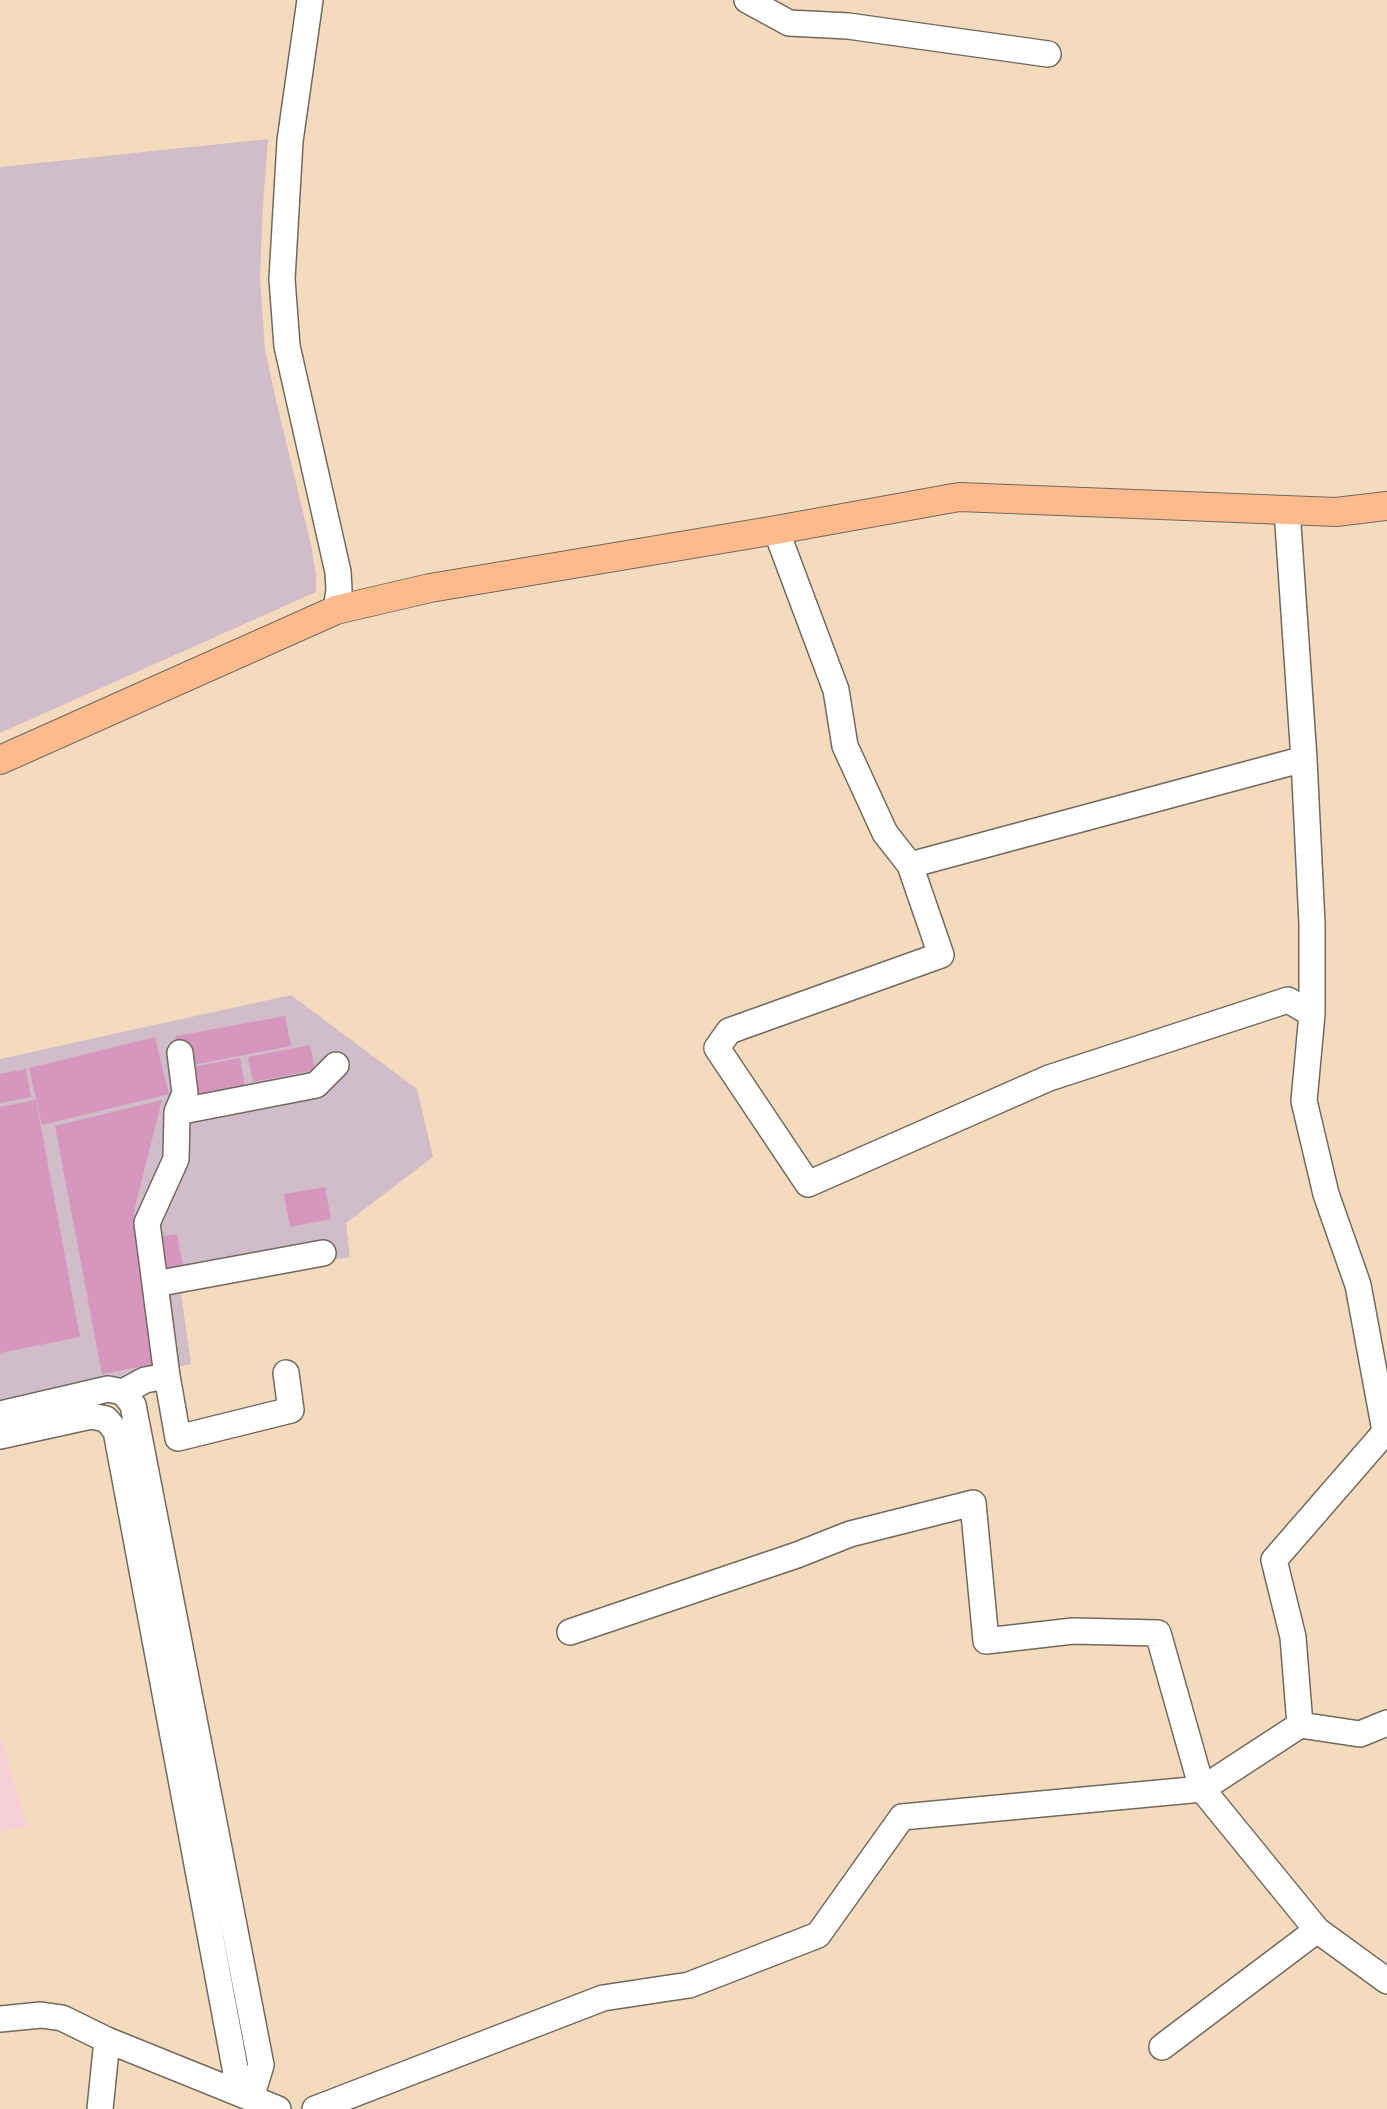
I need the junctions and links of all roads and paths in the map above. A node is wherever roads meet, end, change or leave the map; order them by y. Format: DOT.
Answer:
graph roads {
  1 [pos="310,0"];
  2 [pos="747,0"];
  3 [pos="1048,54"];
  4 [pos="1387,506"];
  5 [pos="1287,510"];
  6 [pos="776,530"];
  7 [pos="336,610"];
  8 [pos="0,760"];
  9 [pos="1304,760"];
  10 [pos="910,865"];
  11 [pos="1312,1014"];
  12 [pos="180,1052"];
  13 [pos="336,1065"];
  14 [pos="177,1112"];
  15 [pos="324,1253"];
  16 [pos="155,1284"];
  17 [pos="286,1373"];
  18 [pos="167,1376"];
  19 [pos="123,1392"];
  20 [pos="0,1414"];
  21 [pos="1386,1431"];
  22 [pos="0,1436"];
  23 [pos="570,1632"];
  24 [pos="1387,1723"];
  25 [pos="1300,1725"];
  26 [pos="1202,1789"];
  27 [pos="1317,1930"];
  28 [pos="1387,1981"];
  29 [pos="0,2019"];
  30 [pos="107,2040"];
  31 [pos="1162,2047"];
  32 [pos="241,2093"];
  33 [pos="100,2109"];
  34 [pos="278,2109"];
  35 [pos="315,2109"];
  1 -- 7 [label="street"];
  2 -- 3 [label="street"];
  4 -- 5 [label="main road"];
  5 -- 6 [label="main road"];
  5 -- 9 [label="street"];
  6 -- 7 [label="main road"];
  6 -- 10 [label="street"];
  7 -- 8 [label="main road"];
  9 -- 10 [label="street"];
  9 -- 11 [label="street"];
  10 -- 11 [label="street"];
  11 -- 21 [label="street"];
  12 -- 14 [label="street"];
  13 -- 14 [label="street"];
  14 -- 16 [label="street"];
  15 -- 16 [label="street"];
  16 -- 18 [label="street"];
  17 -- 18 [label="street"];
  18 -- 19 [label="street"];
  19 -- 20 [label="street"];
  19 -- 32 [label="street"];
  21 -- 25 [label="street"];
  22 -- 32 [label="street"];
  23 -- 26 [label="street"];
  24 -- 25 [label="street"];
  25 -- 26 [label="street"];
  26 -- 27 [label="street"];
  26 -- 35 [label="street"];
  27 -- 28 [label="street"];
  27 -- 31 [label="street"];
  29 -- 30 [label="street"];
  30 -- 32 [label="street"];
  30 -- 33 [label="street"];
  32 -- 34 [label="street"];
}
